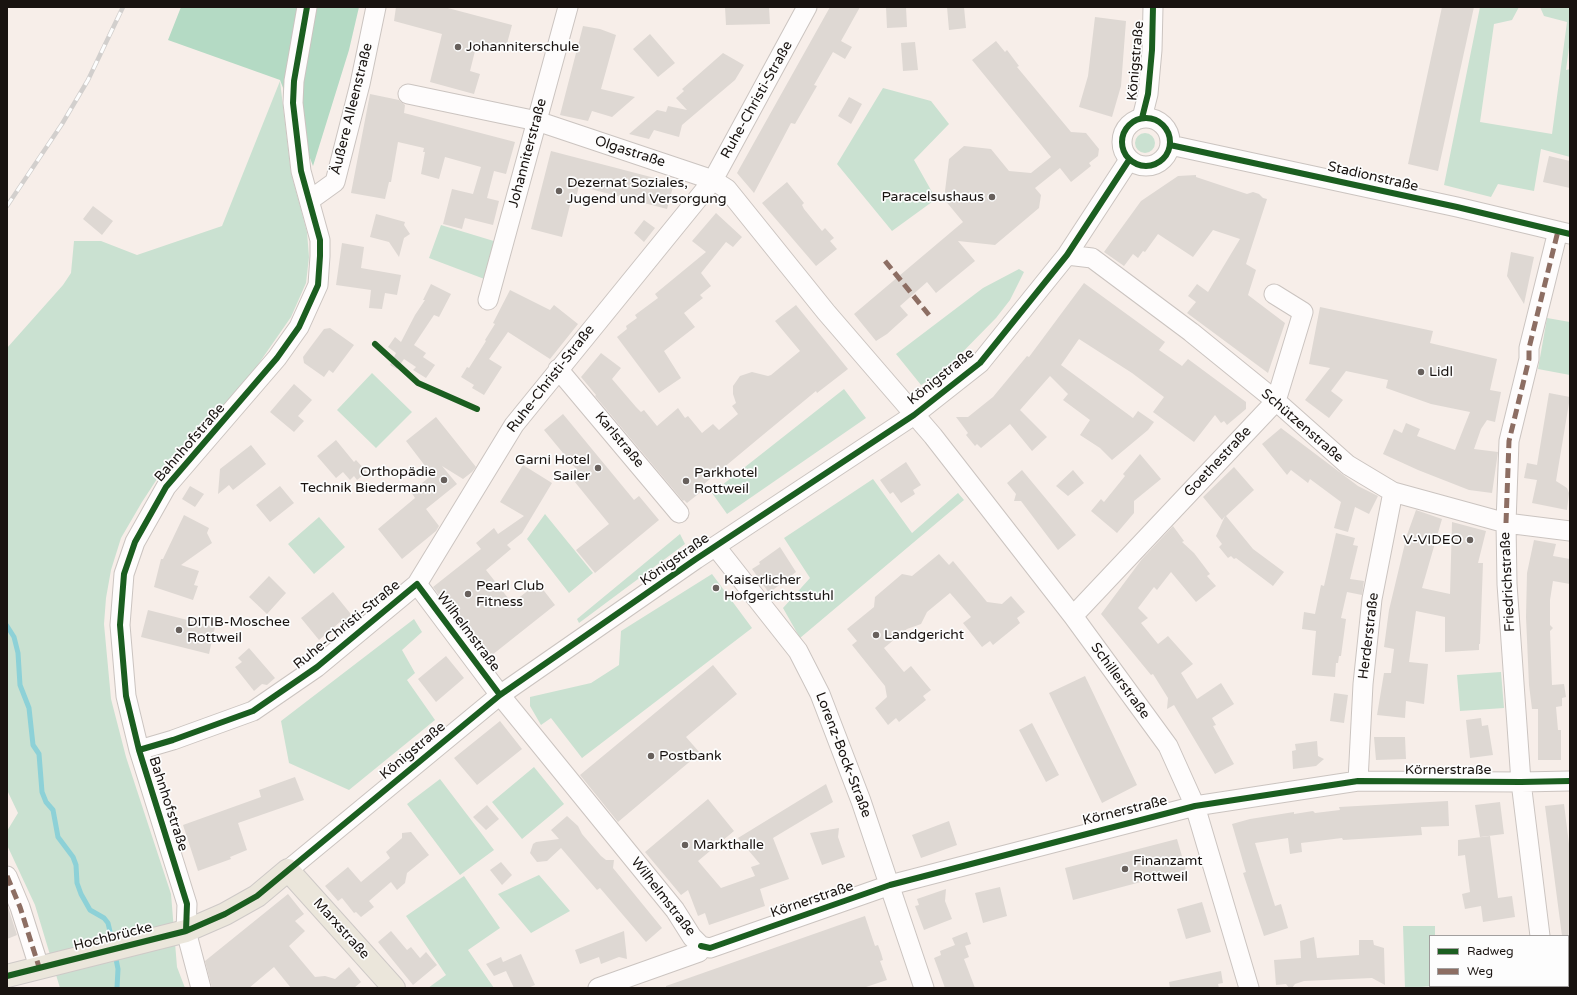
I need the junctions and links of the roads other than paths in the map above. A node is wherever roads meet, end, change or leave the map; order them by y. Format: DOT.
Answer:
graph roads {
  1 [pos="307,7"];
  2 [pos="376,7"];
  3 [pos="568,7"];
  4 [pos="807,7"];
  5 [pos="1153,7"];
  6 [pos="408,94"];
  7 [pos="1142,118"];
  8 [pos="537,121"];
  9 [pos="1170,145"];
  10 [pos="1129,160"];
  11 [pos="713,180"];
  12 [pos="310,200"];
  13 [pos="1564,233"];
  14 [pos="1067,255"];
  15 [pos="1274,294"];
  16 [pos="488,300"];
  17 [pos="558,369"];
  18 [pos="1276,401"];
  19 [pos="914,415"];
  20 [pos="1393,492"];
  21 [pos="679,513"];
  22 [pos="1506,523"];
  23 [pos="1570,531"];
  24 [pos="716,547"];
  25 [pos="417,584"];
  26 [pos="1073,616"];
  27 [pos="500,695"];
  28 [pos="139,750"];
  29 [pos="1570,781"];
  30 [pos="1358,782"];
  31 [pos="1521,782"];
  32 [pos="1195,806"];
  33 [pos="288,870"];
  34 [pos="7,876"];
  35 [pos="890,885"];
  36 [pos="186,931"];
  37 [pos="1540,935"];
  38 [pos="701,946"];
  39 [pos="42,966"];
  40 [pos="7,976"];
  41 [pos="202,988"];
  42 [pos="394,988"];
  43 [pos="598,988"];
  44 [pos="924,988"];
  45 [pos="1249,988"];
  1 -- 12 [label="street, Bahnhofstraße"];
  2 -- 12 [label="street, Äußere Alleenstraße"];
  3 -- 8 [label="street, Johanniterstraße"];
  4 -- 11 [label="street, Ruhe-Christi-Straße"];
  5 -- 7 [label="street, Königstraße"];
  6 -- 8 [label="street, Olgastraße"];
  7 -- 9 [label="street, Königstraße"];
  7 -- 10 [label="street, Königstraße"];
  8 -- 11 [label="street, Olgastraße"];
  8 -- 16 [label="street, Johanniterstraße"];
  9 -- 10 [label="street"];
  9 -- 13 [label="street, Stadionstraße"];
  10 -- 14 [label="street, Königstraße"];
  11 -- 17 [label="street, Ruhe-Christi-Straße"];
  11 -- 19 [label="street, Olgastraße"];
  12 -- 28 [label="street, Bahnhofstraße"];
  13 -- 22 [label="street, Friedrichstraße"];
  14 -- 18 [label="street, Schützenstraße"];
  14 -- 19 [label="street, Königstraße"];
  15 -- 18 [label="street, Goethestraße"];
  17 -- 21 [label="street, Karlstraße"];
  17 -- 25 [label="street, Ruhe-Christi-Straße"];
  18 -- 20 [label="street, Schützenstraße"];
  18 -- 26 [label="street, Goethestraße"];
  19 -- 24 [label="street, Königstraße"];
  19 -- 26 [label="street, Schillerstraße"];
  20 -- 22 [label="street, Schützenstraße"];
  20 -- 30 [label="street, Herderstraße"];
  22 -- 23 [label="street, Schützenstraße"];
  22 -- 31 [label="street, Friedrichstraße"];
  24 -- 27 [label="street, Königstraße"];
  24 -- 35 [label="street, Lorenz-Bock-Straße"];
  25 -- 27 [label="street, Wilhelmstraße"];
  25 -- 28 [label="street, Ruhe-Christi-Straße"];
  26 -- 32 [label="street, Schillerstraße"];
  27 -- 33 [label="street, Königstraße"];
  27 -- 38 [label="street, Wilhelmstraße"];
  28 -- 36 [label="street, Bahnhofstraße"];
  29 -- 31 [label="street, Körnerstraße"];
  30 -- 31 [label="street, Körnerstraße"];
  30 -- 32 [label="street, Körnerstraße"];
  31 -- 37 [label="street, Friedrichstraße"];
  32 -- 35 [label="street, Körnerstraße"];
  32 -- 45 [label="street, Schillerstraße"];
  33 -- 36 [label="main road, Königstraße"];
  33 -- 42 [label="main road, Marxstraße"];
  34 -- 39 [label="street"];
  35 -- 38 [label="street, Körnerstraße"];
  35 -- 44 [label="street, Lorenz-Bock-Straße"];
  36 -- 39 [label="main road, Hochbrücke"];
  36 -- 41 [label="street, Bahnhofstraße"];
  38 -- 43 [label="street"];
  39 -- 40 [label="main road, Hochbrücke"];
}
